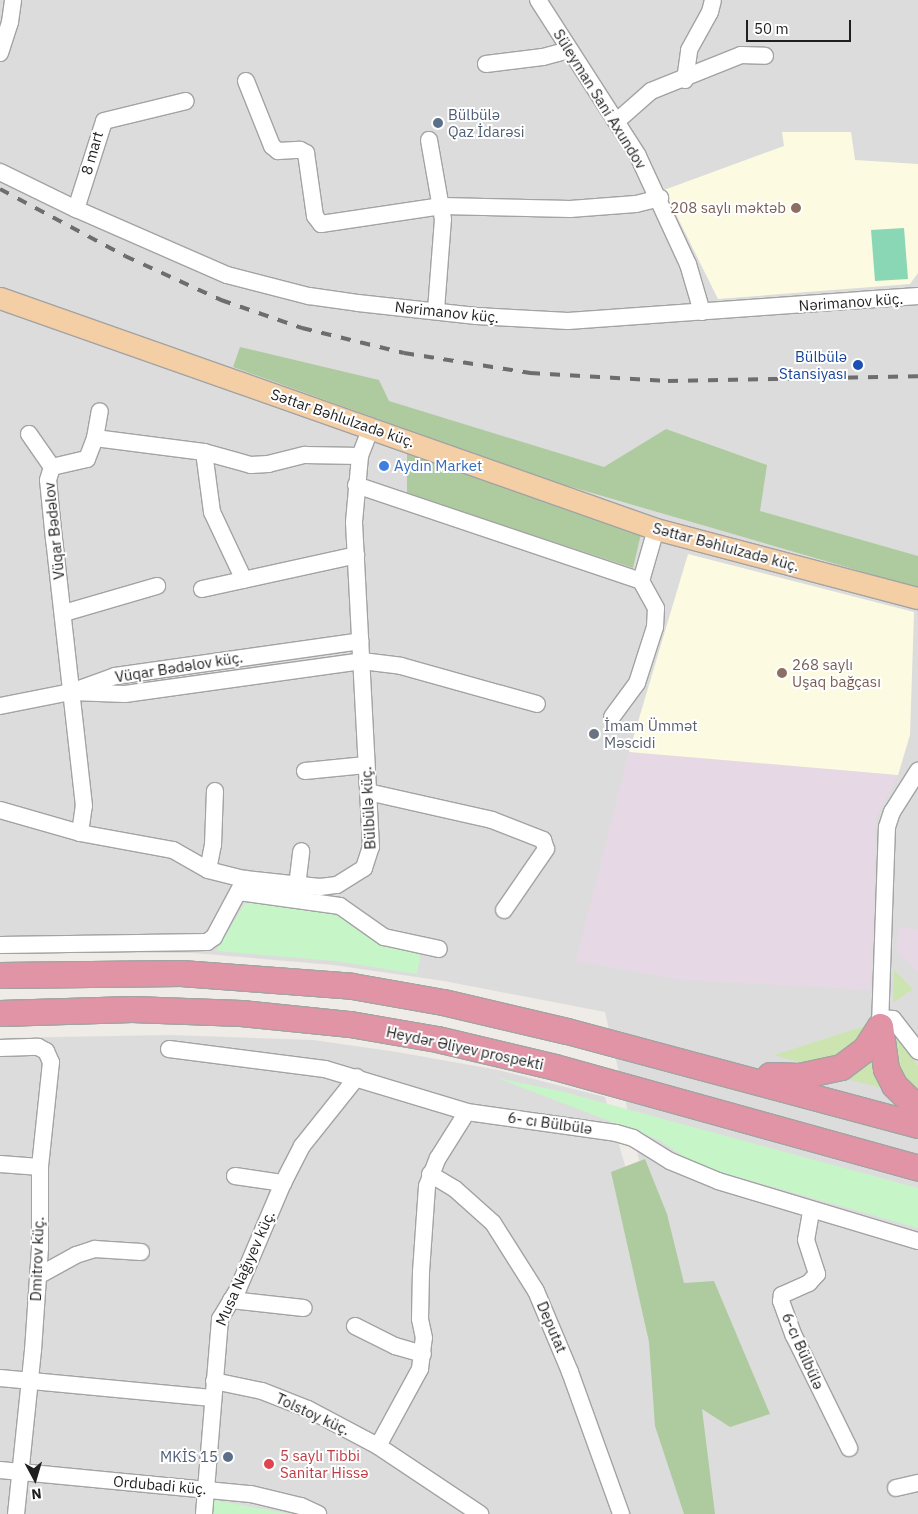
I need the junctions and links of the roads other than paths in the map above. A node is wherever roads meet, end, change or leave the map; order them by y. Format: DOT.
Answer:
graph roads {
  1 [pos="13,0"];
  2 [pos="538,0"];
  3 [pos="713,0"];
  4 [pos="569,50"];
  5 [pos="0,53"];
  6 [pos="765,56"];
  7 [pos="486,64"];
  8 [pos="685,80"];
  9 [pos="246,81"];
  10 [pos="186,101"];
  11 [pos="617,121"];
  12 [pos="429,140"];
  13 [pos="0,172"];
  14 [pos="660,198"];
  15 [pos="442,206"];
  16 [pos="76,209"];
  17 [pos="918,296"];
  18 [pos="0,298"];
  19 [pos="436,311"];
  20 [pos="702,312"];
  21 [pos="100,411"];
  22 [pos="371,428"];
  23 [pos="29,434"];
  24 [pos="95,438"];
  25 [pos="204,452"];
  26 [pos="360,456"];
  27 [pos="52,467"];
  28 [pos="356,485"];
  29 [pos="656,529"];
  30 [pos="356,555"];
  31 [pos="244,580"];
  32 [pos="642,581"];
  33 [pos="157,586"];
  34 [pos="202,590"];
  35 [pos="918,598"];
  36 [pos="64,613"];
  37 [pos="361,641"];
  38 [pos="362,661"];
  39 [pos="71,692"];
  40 [pos="537,704"];
  41 [pos="0,706"];
  42 [pos="612,717"];
  43 [pos="366,765"];
  44 [pos="305,771"];
  45 [pos="918,771"];
  46 [pos="214,791"];
  47 [pos="368,792"];
  48 [pos="0,810"];
  49 [pos="80,833"];
  50 [pos="301,851"];
  51 [pos="208,870"];
  52 [pos="242,886"];
  53 [pos="297,886"];
  54 [pos="504,910"];
  55 [pos="0,945"];
  56 [pos="439,949"];
  57 [pos="0,975"];
  58 [pos="0,1012"];
  59 [pos="880,1022"];
  60 [pos="0,1048"];
  61 [pos="169,1049"];
  62 [pos="918,1051"];
  63 [pos="704,1066"];
  64 [pos="357,1077"];
  65 [pos="918,1108"];
  66 [pos="467,1112"];
  67 [pos="918,1125"];
  68 [pos="0,1164"];
  69 [pos="40,1167"];
  70 [pos="918,1168"];
  71 [pos="430,1174"];
  72 [pos="235,1176"];
  73 [pos="283,1182"];
  74 [pos="811,1212"];
  75 [pos="918,1242"];
  76 [pos="141,1252"];
  77 [pos="38,1276"];
  78 [pos="231,1300"];
  79 [pos="304,1308"];
  80 [pos="355,1326"];
  81 [pos="423,1354"];
  82 [pos="0,1378"];
  83 [pos="28,1379"];
  84 [pos="214,1381"];
  85 [pos="212,1398"];
  86 [pos="378,1446"];
  87 [pos="849,1448"];
  88 [pos="0,1470"];
  89 [pos="18,1472"];
  90 [pos="918,1483"];
  91 [pos="896,1488"];
  92 [pos="206,1489"];
  93 [pos="16,1514"];
  94 [pos="204,1514"];
  95 [pos="318,1514"];
  96 [pos="480,1514"];
  97 [pos="621,1514"];
  1 -- 5 [label="street"];
  2 -- 4 [label="street, Süleyman Sani Axundov"];
  3 -- 8 [label="street"];
  4 -- 7 [label="street"];
  4 -- 11 [label="street, Süleyman Sani Axundov"];
  6 -- 8 [label="street"];
  8 -- 11 [label="street"];
  9 -- 15 [label="street"];
  10 -- 16 [label="street, 8 mart"];
  11 -- 14 [label="street, Süleyman Sani Axundov"];
  12 -- 15 [label="street"];
  13 -- 16 [label="street, Nərimanov küç."];
  14 -- 15 [label="street"];
  14 -- 20 [label="street, Süleyman Sani Axundov"];
  15 -- 19 [label="street"];
  16 -- 19 [label="street, Nərimanov küç."];
  17 -- 20 [label="street, Nərimanov küç."];
  18 -- 22 [label="main road, Səttar Bəhlulzadə küç."];
  19 -- 20 [label="street, Nərimanov küç."];
  21 -- 24 [label="street"];
  22 -- 26 [label="street, Bülbülə küç."];
  22 -- 29 [label="main road, Səttar Bəhlulzadə küç."];
  23 -- 27 [label="street"];
  24 -- 25 [label="street"];
  24 -- 27 [label="street, Vüqar Bədəlov"];
  25 -- 26 [label="street"];
  25 -- 31 [label="street"];
  26 -- 28 [label="street, Bülbülə küç."];
  27 -- 36 [label="street, Vüqar Bədəlov"];
  28 -- 30 [label="street, Bülbülə küç."];
  28 -- 32 [label="street"];
  29 -- 32 [label="street"];
  29 -- 35 [label="main road, Səttar Bəhlulzadə küç."];
  30 -- 31 [label="street"];
  30 -- 37 [label="street, Bülbülə küç."];
  31 -- 34 [label="street"];
  32 -- 42 [label="street"];
  33 -- 36 [label="street"];
  36 -- 39 [label="street, Vüqar Bədəlov"];
  37 -- 38 [label="street, Bülbülə küç."];
  37 -- 39 [label="street, Vüqar Bədəlov küç."];
  38 -- 39 [label="street"];
  38 -- 40 [label="street"];
  38 -- 43 [label="street, Bülbülə küç."];
  39 -- 41 [label="street, Vüqar Bədəlov küç."];
  39 -- 49 [label="street, Vüqar Bədəlov"];
  43 -- 44 [label="street"];
  43 -- 47 [label="street, Bülbülə küç."];
  45 -- 59 [label="street"];
  46 -- 51 [label="street"];
  47 -- 53 [label="street, Bülbülə küç."];
  47 -- 54 [label="street"];
  48 -- 49 [label="street, Bülbülə küç."];
  49 -- 51 [label="street, Bülbülə küç."];
  50 -- 53 [label="street"];
  51 -- 52 [label="street, Bülbülə küç."];
  52 -- 53 [label="street, Bülbülə küç."];
  52 -- 55 [label="street"];
  52 -- 56 [label="street"];
  57 -- 63 [label="highway"];
  58 -- 70 [label="highway, Heydər Əliyev prospekti"];
  59 -- 62 [label="street"];
  59 -- 63 [label="highway"];
  59 -- 65 [label="highway"];
  60 -- 69 [label="street, Dmitrov küç."];
  61 -- 64 [label="street, 6- cı Bülbülə"];
  63 -- 67 [label="highway"];
  64 -- 66 [label="street, 6- cı Bülbülə"];
  64 -- 73 [label="street, Musa Nağıyev küç."];
  66 -- 71 [label="street"];
  66 -- 74 [label="street, 6- cı Bülbülə"];
  68 -- 69 [label="street"];
  69 -- 77 [label="street, Dmitrov küç."];
  71 -- 81 [label="street"];
  71 -- 97 [label="street, Deputat"];
  72 -- 73 [label="street"];
  73 -- 78 [label="street, Musa Nağıyev küç."];
  74 -- 75 [label="street, 6- cı Bülbülə"];
  74 -- 87 [label="street, 6-cı Bülbülə"];
  76 -- 77 [label="street"];
  77 -- 83 [label="street, Dmitrov küç."];
  78 -- 79 [label="street"];
  78 -- 84 [label="street, Musa Nağıyev küç."];
  80 -- 81 [label="street"];
  81 -- 86 [label="street"];
  82 -- 83 [label="street"];
  83 -- 85 [label="street"];
  83 -- 89 [label="street, Dmitrov küç."];
  84 -- 85 [label="street, Musa Nağıyev küç."];
  84 -- 86 [label="street, Tolstoy küç."];
  85 -- 92 [label="street, Musa Nağıyev küç."];
  86 -- 96 [label="street, Tolstoy küç."];
  88 -- 89 [label="street, Ordubadi küç."];
  89 -- 92 [label="street, Ordubadi küç."];
  89 -- 93 [label="street, Dmitrov küç."];
  90 -- 91 [label="street"];
  92 -- 94 [label="street, Musa Nağıyev küç."];
  92 -- 95 [label="street, Ordubadi küç."];
}
